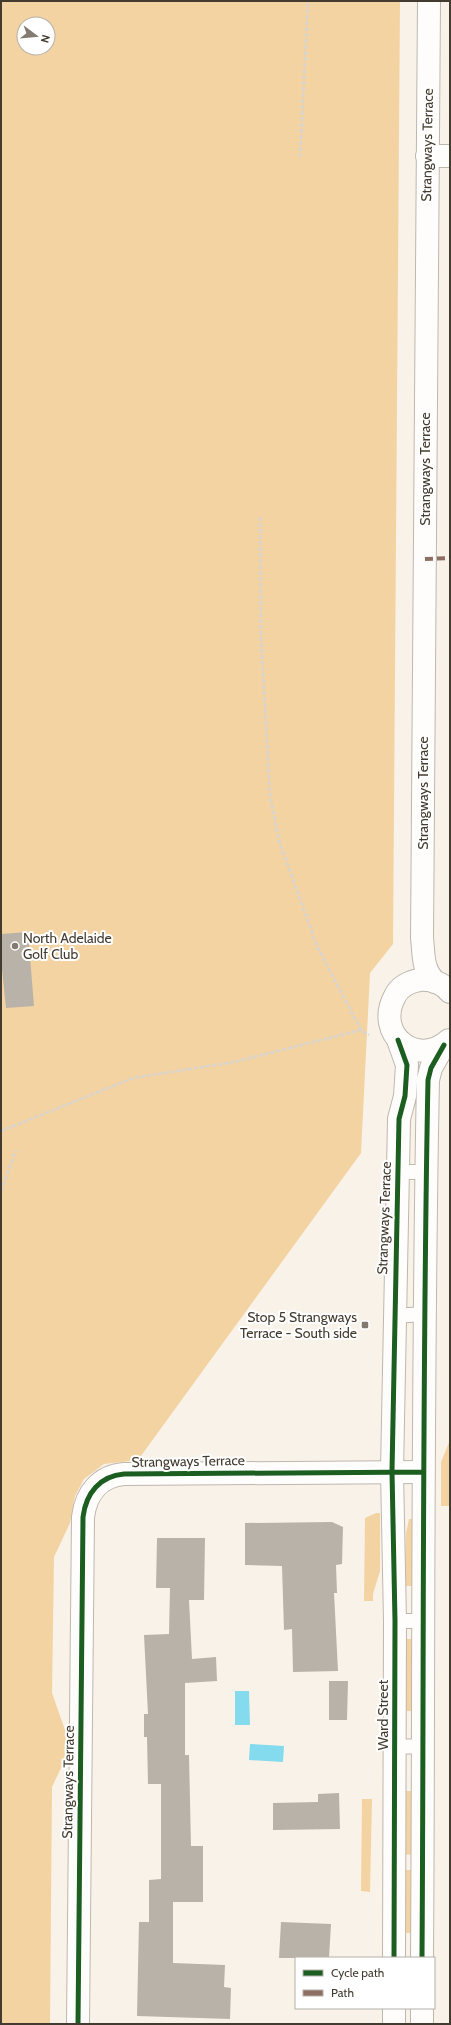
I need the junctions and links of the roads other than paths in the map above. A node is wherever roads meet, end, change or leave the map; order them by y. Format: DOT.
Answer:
graph roads {
  1 [pos="429,1"];
  2 [pos="427,156"];
  3 [pos="450,156"];
  4 [pos="422,938"];
  5 [pos="406,985"];
  6 [pos="445,987"];
  7 [pos="398,1040"];
  8 [pos="447,1042"];
  9 [pos="398,1172"];
  10 [pos="426,1172"];
  11 [pos="424,1314"];
  12 [pos="394,1316"];
  13 [pos="392,1471"];
  14 [pos="423,1472"];
  15 [pos="395,1621"];
  16 [pos="424,1621"];
  17 [pos="424,1746"];
  18 [pos="394,1747"];
  19 [pos="394,1957"];
  20 [pos="422,1957"];
  21 [pos="394,2009"];
  22 [pos="422,2009"];
  23 [pos="78,2024"];
  24 [pos="394,2024"];
  25 [pos="422,2024"];
  1 -- 2 [label="street, Strangways Terrace"];
  2 -- 3 [label="street"];
  2 -- 4 [label="street, Strangways Terrace"];
  4 -- 5 [label="street, Strangways Terrace"];
  4 -- 6 [label="street, Strangways Terrace"];
  5 -- 6 [label="street"];
  5 -- 7 [label="street, Strangways Terrace"];
  7 -- 8 [label="street"];
  7 -- 9 [label="street, Strangways Terrace"];
  8 -- 10 [label="street"];
  9 -- 10 [label="lane"];
  9 -- 12 [label="street, Strangways Terrace"];
  10 -- 11 [label="street"];
  11 -- 12 [label="lane"];
  11 -- 14 [label="street"];
  12 -- 13 [label="street, Strangways Terrace"];
  13 -- 14 [label="street"];
  13 -- 15 [label="street, Ward Street"];
  13 -- 23 [label="street, Strangways Terrace"];
  14 -- 16 [label="street"];
  15 -- 16 [label="lane"];
  15 -- 18 [label="street, Ward Street"];
  16 -- 17 [label="street"];
  17 -- 18 [label="lane"];
  17 -- 20 [label="street"];
  18 -- 19 [label="street, Ward Street"];
  21 -- 24 [label="street"];
  22 -- 25 [label="street"];
}
